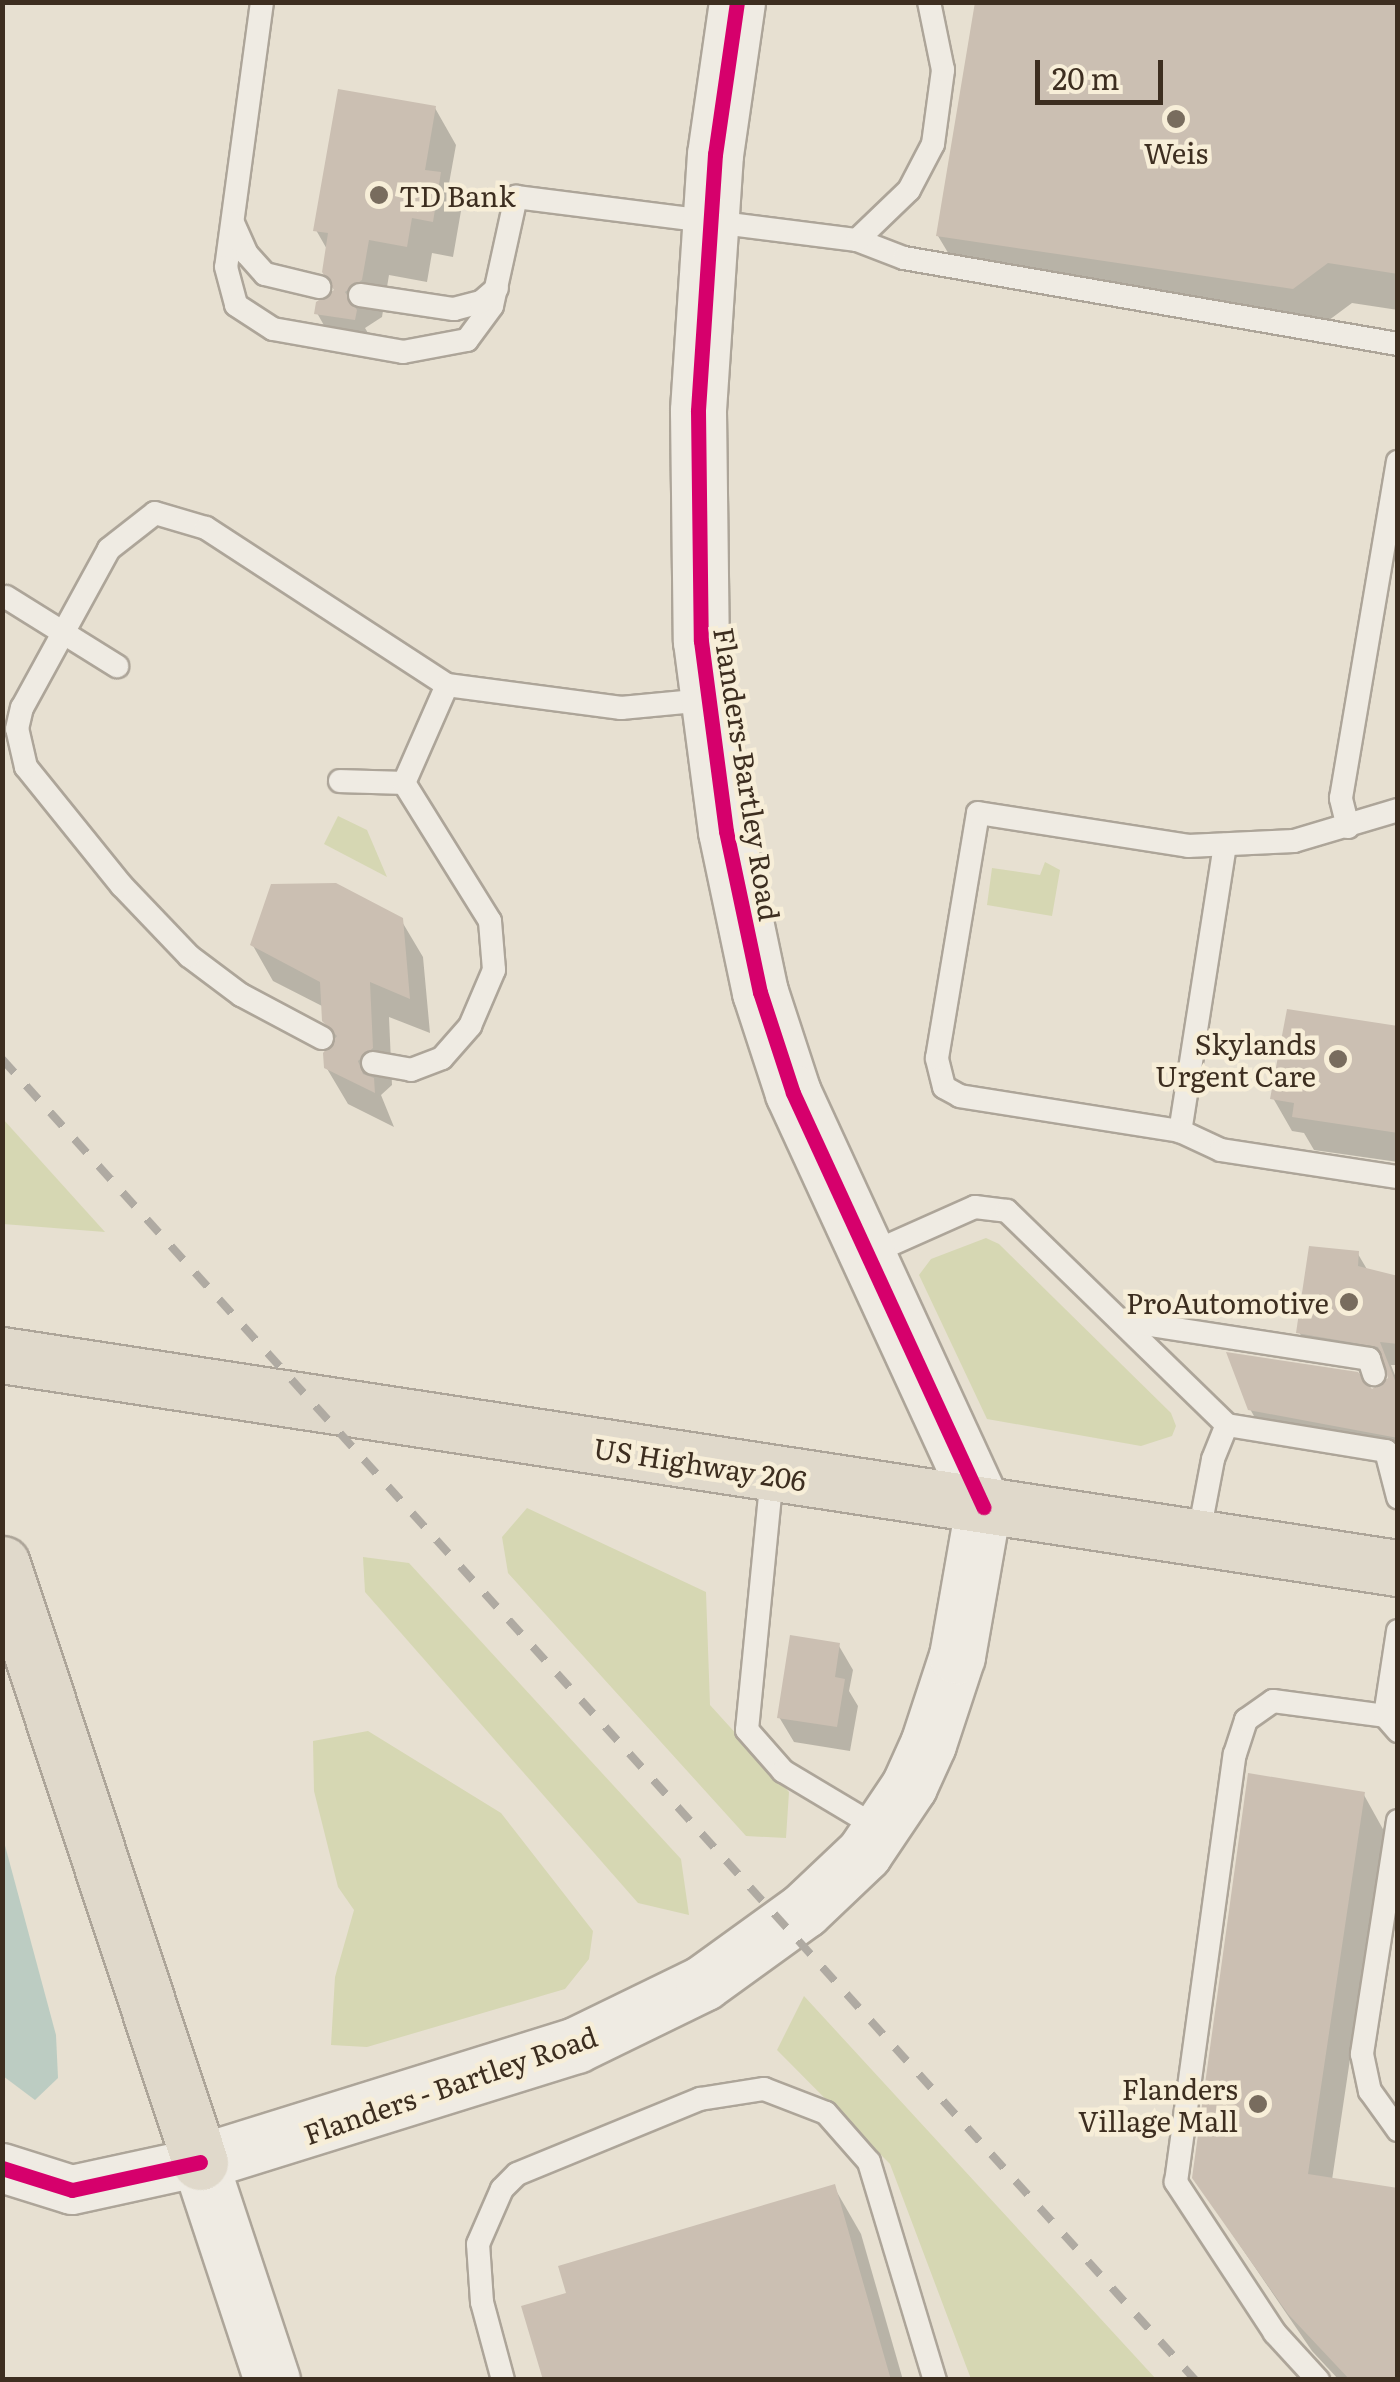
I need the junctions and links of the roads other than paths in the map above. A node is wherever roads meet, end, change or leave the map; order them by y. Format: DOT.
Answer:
graph roads {
  1 [pos="262,2"];
  2 [pos="738,2"];
  3 [pos="929,2"];
  4 [pos="232,200"];
  5 [pos="708,224"];
  6 [pos="858,240"];
  7 [pos="319,287"];
  8 [pos="498,288"];
  9 [pos="360,295"];
  10 [pos="1398,344"];
  11 [pos="1398,462"];
  12 [pos="6,597"];
  13 [pos="62,632"];
  14 [pos="117,666"];
  15 [pos="447,685"];
  16 [pos="706,700"];
  17 [pos="340,780"];
  18 [pos="404,784"];
  19 [pos="1398,810"];
  20 [pos="1348,827"];
  21 [pos="1225,845"];
  22 [pos="322,1038"];
  23 [pos="373,1063"];
  24 [pos="1180,1131"];
  25 [pos="1398,1176"];
  26 [pos="867,1255"];
  27 [pos="1124,1321"];
  28 [pos="2,1355"];
  29 [pos="1374,1374"];
  30 [pos="1227,1425"];
  31 [pos="772,1475"];
  32 [pos="1398,1498"];
  33 [pos="984,1507"];
  34 [pos="1198,1538"];
  35 [pos="2,1564"];
  36 [pos="1398,1568"];
  37 [pos="1398,1632"];
  38 [pos="1391,1723"];
  39 [pos="1398,1821"];
  40 [pos="880,1829"];
  41 [pos="1398,2130"];
  42 [pos="200,2162"];
  43 [pos="2,2168"];
  44 [pos="272,2380"];
  45 [pos="503,2380"];
  46 [pos="935,2380"];
  47 [pos="1318,2380"];
  1 -- 4 [label="lane"];
  2 -- 5 [label="street, Flanders-Bartley Road"];
  3 -- 6 [label="lane"];
  4 -- 7 [label="lane"];
  4 -- 8 [label="lane"];
  5 -- 6 [label="lane"];
  5 -- 8 [label="lane"];
  5 -- 16 [label="street, Flanders-Bartley Road"];
  6 -- 10 [label="lane"];
  8 -- 9 [label="lane"];
  11 -- 20 [label="lane"];
  12 -- 13 [label="lane"];
  13 -- 14 [label="lane"];
  13 -- 15 [label="lane"];
  13 -- 22 [label="lane"];
  15 -- 16 [label="lane"];
  15 -- 18 [label="lane"];
  16 -- 26 [label="street, Flanders-Bartley Road"];
  17 -- 18 [label="lane"];
  18 -- 23 [label="lane"];
  19 -- 20 [label="lane"];
  20 -- 21 [label="lane"];
  21 -- 24 [label="lane"];
  21 -- 24 [label="lane"];
  24 -- 25 [label="lane"];
  26 -- 27 [label="lane"];
  26 -- 33 [label="street, Flanders-Bartley Road"];
  27 -- 29 [label="lane"];
  27 -- 30 [label="lane"];
  28 -- 31 [label="highway, US Highway 206"];
  30 -- 32 [label="lane"];
  30 -- 34 [label="lane"];
  31 -- 33 [label="highway, US Highway 206"];
  31 -- 40 [label="lane"];
  33 -- 34 [label="highway, US Highway 206"];
  33 -- 40 [label="street, Flanders - Bartley Road"];
  34 -- 36 [label="highway, US Highway 206"];
  35 -- 42 [label="highway"];
  37 -- 38 [label="lane"];
  38 -- 47 [label="lane"];
  39 -- 41 [label="lane"];
  40 -- 42 [label="street, Flanders - Bartley Road"];
  42 -- 43 [label="street"];
  42 -- 44 [label="street"];
  45 -- 46 [label="lane"];
}
